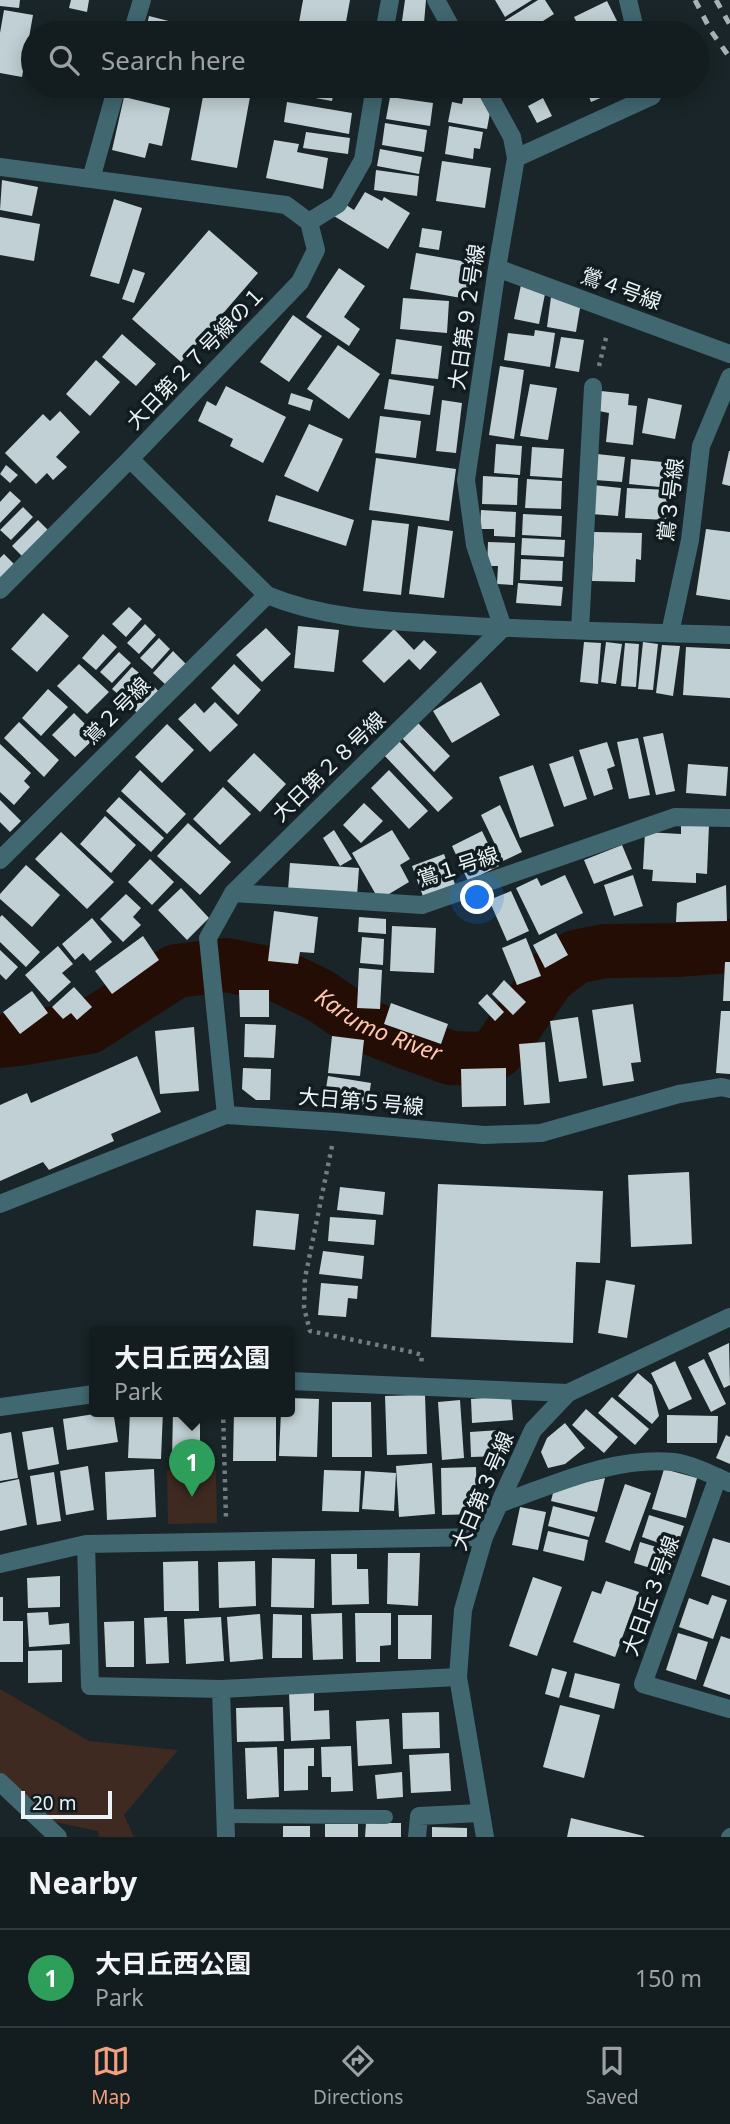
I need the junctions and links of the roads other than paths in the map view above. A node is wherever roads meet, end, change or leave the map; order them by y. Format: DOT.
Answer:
graph roads {
  1 [pos="142,0"];
  2 [pos="390,0"];
  3 [pos="436,0"];
  4 [pos="628,0"];
  5 [pos="136,21"];
  6 [pos="386,21"];
  7 [pos="447,21"];
  8 [pos="633,21"];
  9 [pos="114,98"];
  10 [pos="373,98"];
  11 [pos="491,98"];
  12 [pos="637,98"];
  13 [pos="516,158"];
  14 [pos="0,167"];
  15 [pos="91,179"];
  16 [pos="309,222"];
  17 [pos="497,268"];
  18 [pos="730,354"];
  19 [pos="730,377"];
  20 [pos="595,380"];
  21 [pos="130,459"];
  22 [pos="0,590"];
  23 [pos="267,595"];
  24 [pos="503,628"];
  25 [pos="580,630"];
  26 [pos="670,634"];
  27 [pos="730,635"];
  28 [pos="730,818"];
  29 [pos="0,860"];
  30 [pos="233,893"];
  31 [pos="730,1089"];
  32 [pos="226,1115"];
  33 [pos="0,1204"];
  34 [pos="730,1317"];
  35 [pos="295,1381"];
  36 [pos="568,1393"];
  37 [pos="89,1395"];
  38 [pos="0,1407"];
  39 [pos="724,1480"];
  40 [pos="501,1503"];
  41 [pos="484,1537"];
  42 [pos="86,1544"];
  43 [pos="0,1564"];
  44 [pos="458,1677"];
  45 [pos="221,1689"];
  46 [pos="730,1709"];
  47 [pos="0,1782"];
  48 [pos="480,1813"];
  49 [pos="225,1816"];
  50 [pos="386,1816"];
  51 [pos="58,1837"];
  52 [pos="226,1837"];
  53 [pos="417,1837"];
  54 [pos="485,1837"];
  1 -- 5 [label="street"];
  2 -- 6 [label="street"];
  3 -- 7 [label="street"];
  4 -- 8 [label="street"];
  9 -- 15 [label="street"];
  10 -- 16 [label="street"];
  11 -- 13 [label="street"];
  12 -- 13 [label="street"];
  13 -- 17 [label="street, 大日第９２号線"];
  14 -- 15 [label="street"];
  15 -- 16 [label="street"];
  16 -- 21 [label="street, 大日第２７号線の１"];
  17 -- 18 [label="street, 鶯４号線"];
  17 -- 24 [label="street, 大日第９２号線"];
  19 -- 26 [label="street, 鴬３号線"];
  20 -- 25 [label="street"];
  21 -- 22 [label="street"];
  21 -- 23 [label="street, 大日第２７号線の１"];
  23 -- 24 [label="street, 大日第２７号線の１"];
  23 -- 29 [label="street, 鴬２号線"];
  24 -- 25 [label="street, 大日第２７号線の１"];
  24 -- 30 [label="street, 大日第２８号線"];
  25 -- 26 [label="street, 大日第２７号線の１"];
  26 -- 27 [label="street, 大日第２７号線の１"];
  28 -- 30 [label="street, 鴬１号線"];
  30 -- 32 [label="street, 大日第２８号線"];
  31 -- 32 [label="street, 大日第５号線"];
  32 -- 33 [label="street, 大日第５号線"];
  34 -- 36 [label="street, 大日第３号線"];
  35 -- 36 [label="street"];
  36 -- 40 [label="street, 大日第３号線"];
  37 -- 38 [label="street"];
  39 -- 40 [label="street"];
  39 -- 46 [label="street, 大日丘３号線"];
  40 -- 41 [label="street, 大日第３号線"];
  41 -- 42 [label="street"];
  41 -- 44 [label="street, 大日第３号線"];
  42 -- 43 [label="street"];
  42 -- 45 [label="street"];
  44 -- 45 [label="street"];
  44 -- 48 [label="street, 大日第３号線"];
  45 -- 49 [label="street"];
  47 -- 51 [label="street"];
  48 -- 53 [label="street"];
  48 -- 54 [label="street, 大日第３号線"];
  49 -- 50 [label="lane"];
  49 -- 52 [label="street"];
}
